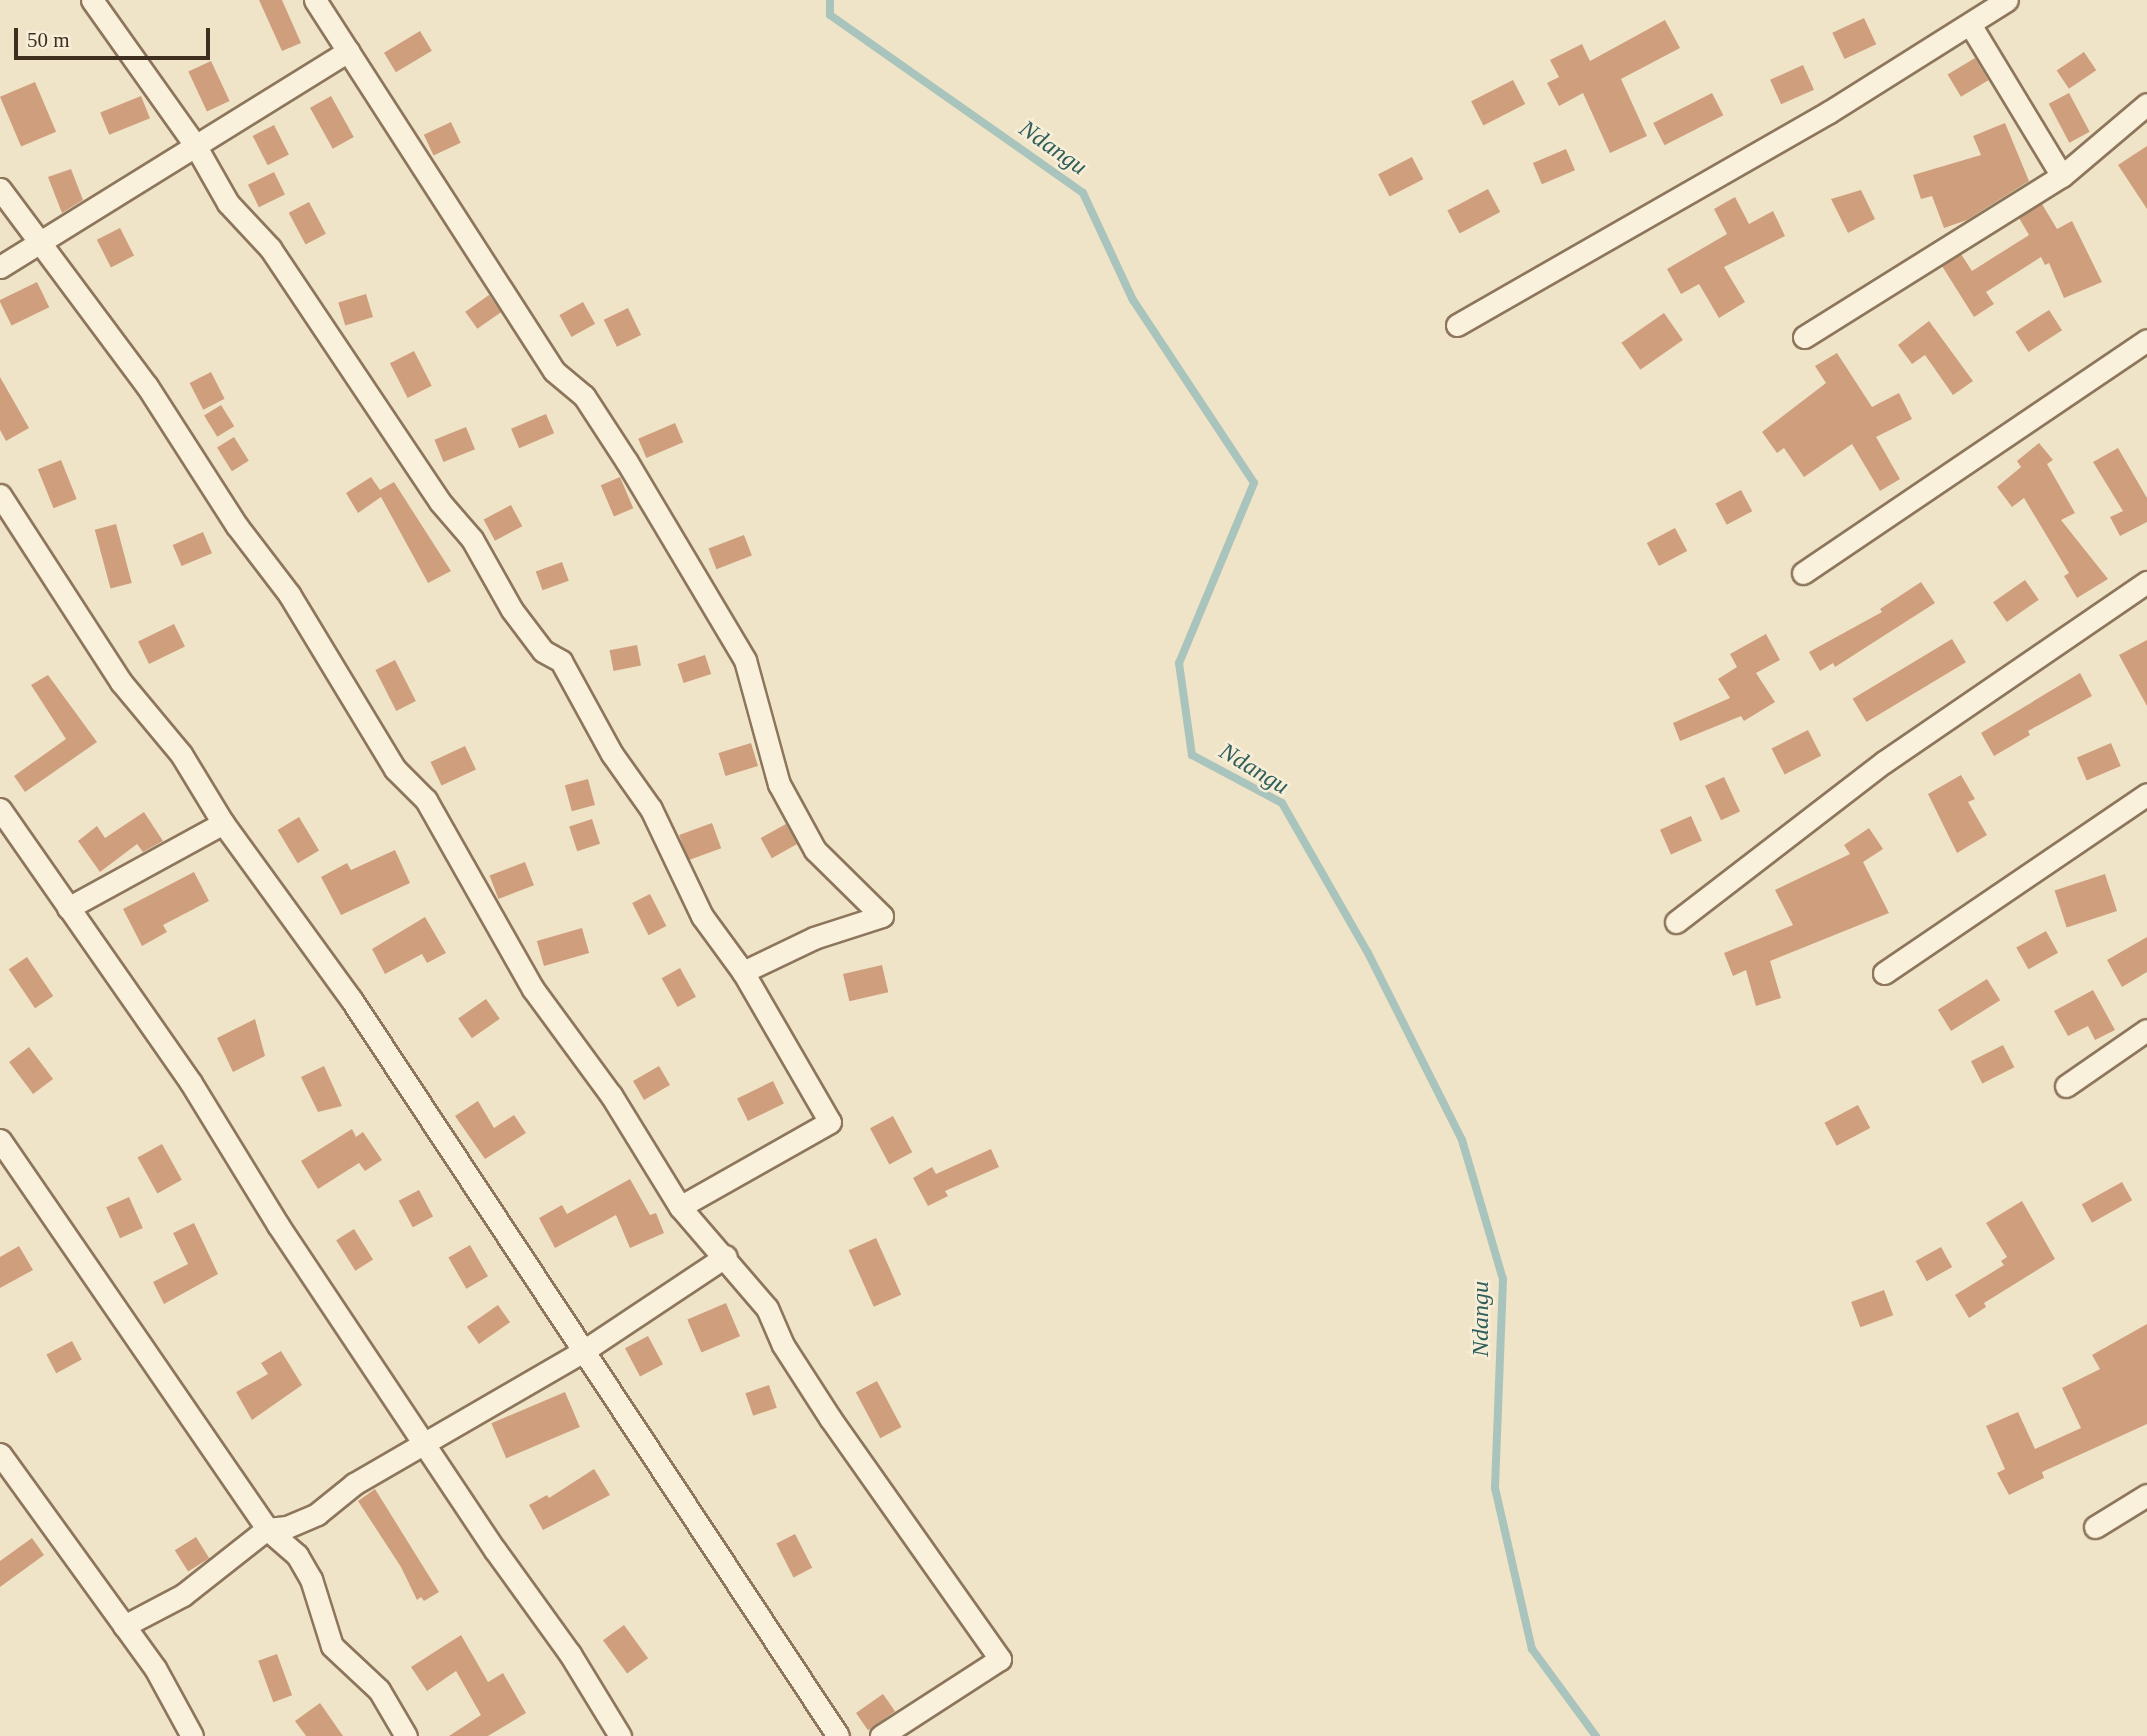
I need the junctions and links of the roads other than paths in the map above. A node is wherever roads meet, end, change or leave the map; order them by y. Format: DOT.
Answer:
graph roads {
  1 [pos="92,0"];
  2 [pos="315,0"];
  3 [pos="2007,0"];
  4 [pos="1971,26"];
  5 [pos="348,51"];
  6 [pos="2147,104"];
  7 [pos="195,145"];
  8 [pos="2062,176"];
  9 [pos="0,189"];
  10 [pos="37,244"];
  11 [pos="0,267"];
  12 [pos="1457,325"];
  13 [pos="1804,337"];
  14 [pos="2147,340"];
  15 [pos="0,495"];
  16 [pos="1803,573"];
  17 [pos="2147,582"];
  18 [pos="2147,794"];
  19 [pos="0,809"];
  20 [pos="223,823"];
  21 [pos="68,908"];
  22 [pos="1676,922"];
  23 [pos="743,972"];
  24 [pos="1884,973"];
  25 [pos="2147,1030"];
  26 [pos="2066,1086"];
  27 [pos="0,1140"];
  28 [pos="680,1207"];
  29 [pos="726,1256"];
  30 [pos="585,1350"];
  31 [pos="426,1442"];
  32 [pos="0,1454"];
  33 [pos="2147,1495"];
  34 [pos="2095,1527"];
  35 [pos="267,1529"];
  36 [pos="124,1626"];
  37 [pos="191,1736"];
  38 [pos="406,1736"];
  39 [pos="620,1736"];
  40 [pos="838,1736"];
  41 [pos="881,1736"];
  1 -- 7 [label="street"];
  2 -- 5 [label="street"];
  3 -- 4 [label="street"];
  4 -- 8 [label="street"];
  4 -- 12 [label="street"];
  5 -- 7 [label="street"];
  5 -- 23 [label="street"];
  6 -- 8 [label="street"];
  7 -- 10 [label="street"];
  7 -- 23 [label="street"];
  8 -- 13 [label="street"];
  9 -- 10 [label="street"];
  10 -- 11 [label="street"];
  10 -- 28 [label="street"];
  14 -- 16 [label="street"];
  15 -- 20 [label="street"];
  17 -- 22 [label="street"];
  18 -- 24 [label="street"];
  19 -- 21 [label="street"];
  20 -- 21 [label="street"];
  20 -- 30 [label="street"];
  21 -- 31 [label="street"];
  23 -- 28 [label="street"];
  25 -- 26 [label="street"];
  27 -- 35 [label="street"];
  28 -- 29 [label="street"];
  29 -- 30 [label="street"];
  29 -- 41 [label="street"];
  30 -- 31 [label="street"];
  30 -- 40 [label="street"];
  31 -- 35 [label="street"];
  31 -- 39 [label="street"];
  32 -- 36 [label="street"];
  33 -- 34 [label="street"];
  35 -- 36 [label="street"];
  35 -- 38 [label="street"];
  36 -- 37 [label="street"];
}
